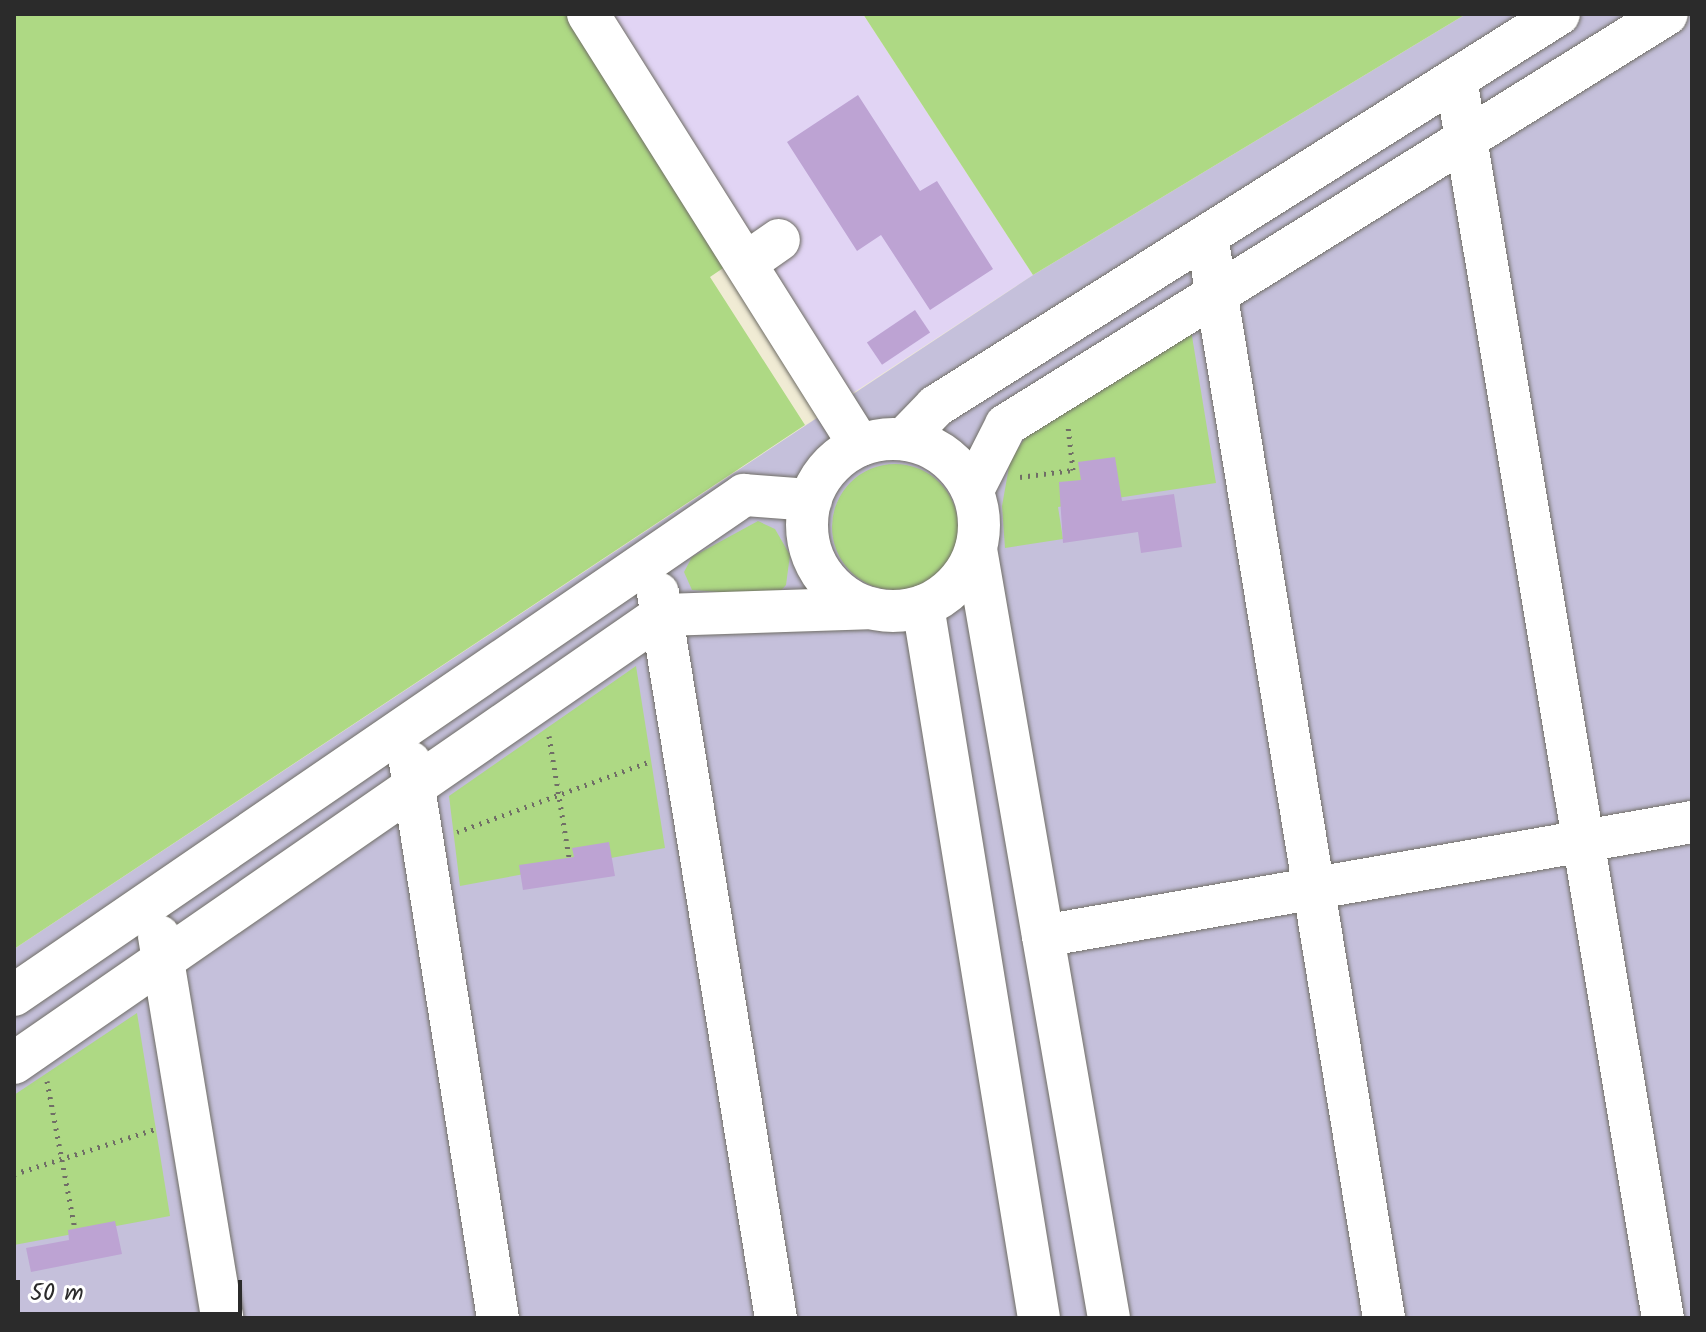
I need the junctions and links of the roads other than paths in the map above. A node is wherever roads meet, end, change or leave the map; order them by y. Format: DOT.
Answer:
graph roads {
  1 [pos="588,14"];
  2 [pos="1559,14"];
  3 [pos="1667,14"];
  4 [pos="1456,79"];
  5 [pos="1466,139"];
  6 [pos="1207,236"];
  7 [pos="1216,294"];
  8 [pos="904,439"];
  9 [pos="860,446"];
  10 [pos="976,486"];
  11 [pos="811,500"];
  12 [pos="976,549"];
  13 [pos="653,557"];
  14 [pos="923,606"];
  15 [pos="870,608"];
  16 [pos="662,615"];
  17 [pos="405,728"];
  18 [pos="414,786"];
  19 [pos="1692,822"];
  20 [pos="1583,841"];
  21 [pos="1314,888"];
  22 [pos="153,900"];
  23 [pos="1043,936"];
  24 [pos="163,960"];
  25 [pos="14,995"];
  26 [pos="29,1066"];
  27 [pos="222,1318"];
  28 [pos="498,1318"];
  29 [pos="776,1318"];
  30 [pos="1039,1318"];
  31 [pos="1109,1318"];
  32 [pos="1384,1318"];
  33 [pos="1663,1318"];
  1 -- 9 [label="lane"];
  2 -- 4 [label="lane"];
  3 -- 5 [label="lane"];
  4 -- 5 [label="lane"];
  4 -- 6 [label="lane"];
  5 -- 7 [label="lane"];
  5 -- 20 [label="lane"];
  6 -- 7 [label="lane"];
  6 -- 8 [label="lane"];
  7 -- 10 [label="lane"];
  7 -- 21 [label="lane"];
  8 -- 9 [label="lane"];
  8 -- 10 [label="lane"];
  9 -- 11 [label="lane"];
  10 -- 12 [label="lane"];
  11 -- 13 [label="lane"];
  11 -- 15 [label="lane"];
  12 -- 14 [label="lane"];
  12 -- 23 [label="lane"];
  13 -- 16 [label="lane"];
  13 -- 17 [label="lane"];
  14 -- 15 [label="lane"];
  14 -- 30 [label="lane"];
  15 -- 16 [label="lane"];
  16 -- 18 [label="lane"];
  16 -- 29 [label="lane"];
  17 -- 18 [label="lane"];
  17 -- 22 [label="lane"];
  18 -- 24 [label="lane"];
  18 -- 28 [label="lane"];
  19 -- 20 [label="lane"];
  20 -- 21 [label="lane"];
  20 -- 33 [label="lane"];
  21 -- 23 [label="lane"];
  21 -- 32 [label="lane"];
  22 -- 24 [label="lane"];
  22 -- 25 [label="lane"];
  23 -- 31 [label="lane"];
  24 -- 26 [label="lane"];
  24 -- 27 [label="lane"];
}
